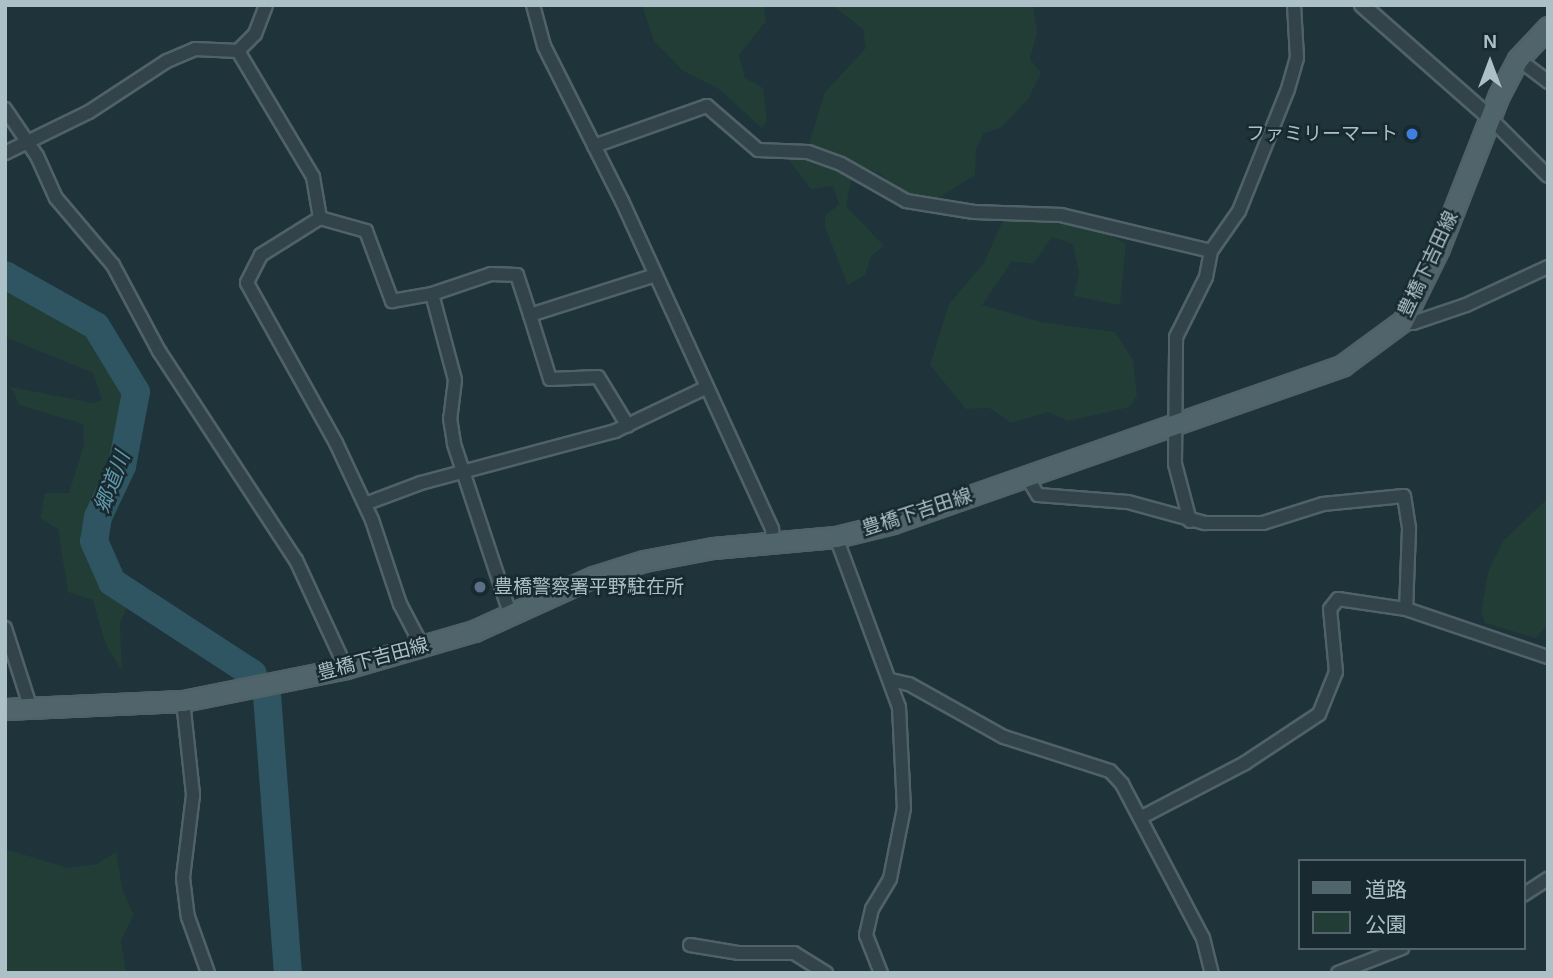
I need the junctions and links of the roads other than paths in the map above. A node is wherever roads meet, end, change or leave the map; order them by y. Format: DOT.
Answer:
graph roads {
  1 [pos="267,5"];
  2 [pos="533,5"];
  3 [pos="1294,5"];
  4 [pos="1362,5"];
  5 [pos="1548,27"];
  6 [pos="239,51"];
  7 [pos="1518,59"];
  8 [pos="1548,82"];
  9 [pos="5,108"];
  10 [pos="1489,117"];
  11 [pos="29,145"];
  12 [pos="594,146"];
  13 [pos="5,153"];
  14 [pos="1548,176"];
  15 [pos="320,218"];
  16 [pos="1211,251"];
  17 [pos="1548,267"];
  18 [pos="655,275"];
  19 [pos="432,294"];
  20 [pos="530,316"];
  21 [pos="1403,321"];
  22 [pos="705,388"];
  23 [pos="628,426"];
  24 [pos="1175,426"];
  25 [pos="462,473"];
  26 [pos="1027,477"];
  27 [pos="365,503"];
  28 [pos="1190,522"];
  29 [pos="836,537"];
  30 [pos="773,543"];
  31 [pos="1406,609"];
  32 [pos="511,617"];
  33 [pos="5,628"];
  34 [pos="422,646"];
  35 [pos="1548,657"];
  36 [pos="346,668"];
  37 [pos="891,680"];
  38 [pos="183,701"];
  39 [pos="5,709"];
  40 [pos="31,709"];
  41 [pos="1140,818"];
  42 [pos="1548,879"];
  43 [pos="1525,894"];
  44 [pos="690,945"];
  45 [pos="1397,950"];
  46 [pos="208,973"];
  47 [pos="826,973"];
  48 [pos="881,973"];
  49 [pos="1212,973"];
  50 [pos="1338,973"];
  1 -- 6 [label="street"];
  2 -- 12 [label="street"];
  3 -- 16 [label="street"];
  4 -- 10 [label="street"];
  5 -- 7 [label="main road, 豊橋下吉田線"];
  6 -- 11 [label="street"];
  6 -- 15 [label="street"];
  7 -- 8 [label="street"];
  7 -- 10 [label="main road, 豊橋下吉田線"];
  9 -- 11 [label="street"];
  10 -- 14 [label="street"];
  10 -- 21 [label="main road, 豊橋下吉田線"];
  11 -- 13 [label="street"];
  11 -- 36 [label="street"];
  12 -- 16 [label="street"];
  12 -- 18 [label="street"];
  15 -- 19 [label="street"];
  15 -- 27 [label="street"];
  16 -- 24 [label="street"];
  17 -- 21 [label="street"];
  18 -- 20 [label="street"];
  18 -- 22 [label="street"];
  19 -- 20 [label="street"];
  19 -- 25 [label="street"];
  20 -- 23 [label="street"];
  21 -- 24 [label="main road, 豊橋下吉田線"];
  22 -- 23 [label="street"];
  22 -- 30 [label="street"];
  23 -- 25 [label="street"];
  24 -- 26 [label="main road, 豊橋下吉田線"];
  24 -- 28 [label="street"];
  25 -- 27 [label="street"];
  25 -- 32 [label="street"];
  26 -- 28 [label="street"];
  26 -- 29 [label="main road, 豊橋下吉田線"];
  27 -- 34 [label="street"];
  28 -- 31 [label="street"];
  29 -- 30 [label="main road, 豊橋下吉田線"];
  29 -- 37 [label="street"];
  30 -- 32 [label="main road, 豊橋下吉田線"];
  31 -- 35 [label="street"];
  31 -- 41 [label="street"];
  32 -- 34 [label="main road, 豊橋下吉田線"];
  33 -- 40 [label="street"];
  34 -- 36 [label="main road, 豊橋下吉田線"];
  36 -- 38 [label="main road, 豊橋下吉田線"];
  37 -- 41 [label="street"];
  37 -- 48 [label="street"];
  38 -- 40 [label="main road, 豊橋下吉田線"];
  38 -- 46 [label="street"];
  39 -- 40 [label="main road, 豊橋下吉田線"];
  41 -- 49 [label="street"];
  42 -- 43 [label="street"];
  44 -- 47 [label="street"];
  45 -- 50 [label="street"];
}
